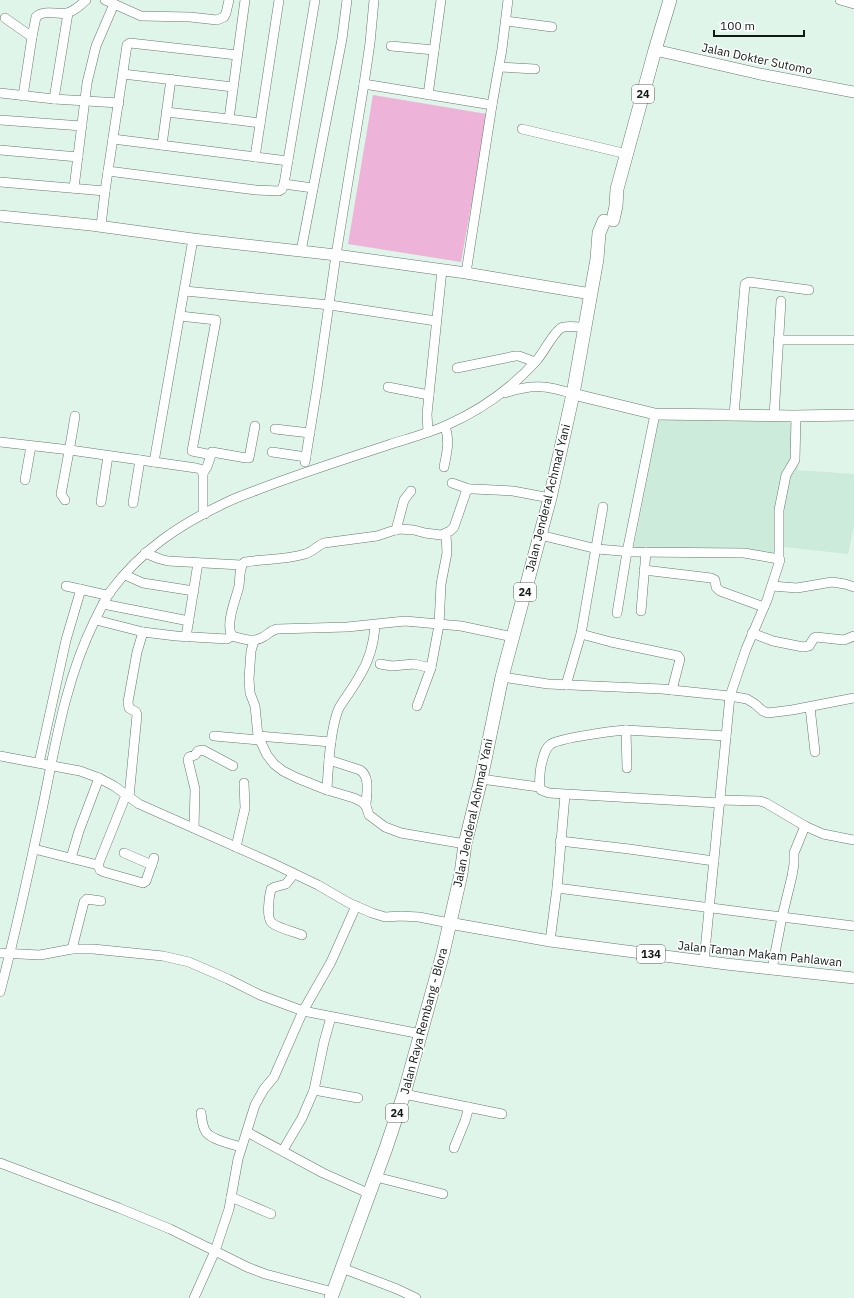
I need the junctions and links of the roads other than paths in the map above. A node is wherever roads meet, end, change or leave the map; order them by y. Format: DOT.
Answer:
graph roads {
  1 [pos="86,0"];
  2 [pos="105,0"];
  3 [pos="229,0"];
  4 [pos="245,0"];
  5 [pos="279,0"];
  6 [pos="315,0"];
  7 [pos="347,0"];
  8 [pos="374,0"];
  9 [pos="441,0"];
  10 [pos="508,0"];
  11 [pos="670,0"];
  12 [pos="840,0"];
  13 [pos="114,4"];
  14 [pos="854,4"];
  15 [pos="68,13"];
  16 [pos="5,18"];
  17 [pos="506,21"];
  18 [pos="552,27"];
  19 [pos="32,37"];
  20 [pos="390,46"];
  21 [pos="434,50"];
  22 [pos="655,50"];
  23 [pos="237,55"];
  24 [pos="499,67"];
  25 [pos="535,69"];
  26 [pos="123,74"];
  27 [pos="171,79"];
  28 [pos="364,84"];
  29 [pos="233,87"];
  30 [pos="854,92"];
  31 [pos="0,93"];
  32 [pos="428,95"];
  33 [pos="23,96"];
  34 [pos="54,99"];
  35 [pos="85,100"];
  36 [pos="119,103"];
  37 [pos="492,105"];
  38 [pos="166,112"];
  39 [pos="229,119"];
  40 [pos="0,120"];
  41 [pos="260,123"];
  42 [pos="82,126"];
  43 [pos="522,129"];
  44 [pos="113,139"];
  45 [pos="162,145"];
  46 [pos="0,150"];
  47 [pos="626,154"];
  48 [pos="78,157"];
  49 [pos="255,157"];
  50 [pos="288,162"];
  51 [pos="108,171"];
  52 [pos="0,182"];
  53 [pos="284,184"];
  54 [pos="74,188"];
  55 [pos="313,188"];
  56 [pos="105,191"];
  57 [pos="0,216"];
  58 [pos="101,226"];
  59 [pos="193,239"];
  60 [pos="301,252"];
  61 [pos="336,255"];
  62 [pos="442,270"];
  63 [pos="466,273"];
  64 [pos="809,290"];
  65 [pos="185,291"];
  66 [pos="591,294"];
  67 [pos="781,301"];
  68 [pos="330,304"];
  69 [pos="180,316"];
  70 [pos="436,321"];
  71 [pos="585,328"];
  72 [pos="778,340"];
  73 [pos="854,340"];
  74 [pos="535,362"];
  75 [pos="457,368"];
  76 [pos="388,387"];
  77 [pos="502,394"];
  78 [pos="573,394"];
  79 [pos="429,395"];
  80 [pos="655,414"];
  81 [pos="734,415"];
  82 [pos="75,416"];
  83 [pos="774,416"];
  84 [pos="796,416"];
  85 [pos="854,416"];
  86 [pos="255,426"];
  87 [pos="445,426"];
  88 [pos="275,429"];
  89 [pos="428,432"];
  90 [pos="310,433"];
  91 [pos="0,442"];
  92 [pos="30,446"];
  93 [pos="70,450"];
  94 [pos="272,452"];
  95 [pos="207,454"];
  96 [pos="108,456"];
  97 [pos="140,460"];
  98 [pos="154,462"];
  99 [pos="444,467"];
  100 [pos="204,473"];
  101 [pos="25,480"];
  102 [pos="452,483"];
  103 [pos="468,489"];
  104 [pos="411,491"];
  105 [pos="550,498"];
  106 [pos="65,500"];
  107 [pos="101,502"];
  108 [pos="133,503"];
  109 [pos="603,507"];
  110 [pos="205,514"];
  111 [pos="396,530"];
  112 [pos="446,534"];
  113 [pos="540,534"];
  114 [pos="597,549"];
  115 [pos="627,552"];
  116 [pos="646,552"];
  117 [pos="145,553"];
  118 [pos="779,559"];
  119 [pos="198,563"];
  120 [pos="241,565"];
  121 [pos="644,570"];
  122 [pos="125,575"];
  123 [pos="66,586"];
  124 [pos="772,586"];
  125 [pos="854,587"];
  126 [pos="81,589"];
  127 [pos="194,591"];
  128 [pos="110,593"];
  129 [pos="103,604"];
  130 [pos="764,607"];
  131 [pos="641,611"];
  132 [pos="618,613"];
  133 [pos="96,620"];
  134 [pos="189,621"];
  135 [pos="375,625"];
  136 [pos="439,625"];
  137 [pos="143,632"];
  138 [pos="581,634"];
  139 [pos="752,634"];
  140 [pos="232,636"];
  141 [pos="854,636"];
  142 [pos="186,637"];
  143 [pos="513,637"];
  144 [pos="254,640"];
  145 [pos="380,664"];
  146 [pos="430,668"];
  147 [pos="502,677"];
  148 [pos="566,685"];
  149 [pos="672,690"];
  150 [pos="730,696"];
  151 [pos="854,698"];
  152 [pos="417,706"];
  153 [pos="810,707"];
  154 [pos="626,730"];
  155 [pos="214,736"];
  156 [pos="726,736"];
  157 [pos="258,738"];
  158 [pos="331,742"];
  159 [pos="815,752"];
  160 [pos="0,756"];
  161 [pos="329,760"];
  162 [pos="39,763"];
  163 [pos="51,765"];
  164 [pos="233,766"];
  165 [pos="627,768"];
  166 [pos="99,778"];
  167 [pos="480,779"];
  168 [pos="244,783"];
  169 [pos="539,787"];
  170 [pos="327,790"];
  171 [pos="565,795"];
  172 [pos="128,796"];
  173 [pos="720,802"];
  174 [pos="366,806"];
  175 [pos="805,826"];
  176 [pos="194,828"];
  177 [pos="854,840"];
  178 [pos="560,841"];
  179 [pos="465,844"];
  180 [pos="236,847"];
  181 [pos="34,848"];
  182 [pos="124,853"];
  183 [pos="71,858"];
  184 [pos="714,861"];
  185 [pos="98,865"];
  186 [pos="294,874"];
  187 [pos="557,888"];
  188 [pos="101,901"];
  189 [pos="356,906"];
  190 [pos="710,908"];
  191 [pos="782,917"];
  192 [pos="449,923"];
  193 [pos="854,926"];
  194 [pos="302,935"];
  195 [pos="550,941"];
  196 [pos="72,949"];
  197 [pos="0,953"];
  198 [pos="10,954"];
  199 [pos="704,961"];
  200 [pos="772,969"];
  201 [pos="854,978"];
  202 [pos="0,992"];
  203 [pos="303,1011"];
  204 [pos="332,1017"];
  205 [pos="421,1034"];
  206 [pos="314,1090"];
  207 [pos="404,1094"];
  208 [pos="358,1098"];
  209 [pos="469,1107"];
  210 [pos="201,1113"];
  211 [pos="502,1114"];
  212 [pos="246,1132"];
  213 [pos="241,1147"];
  214 [pos="454,1148"];
  215 [pos="283,1150"];
  216 [pos="0,1163"];
  217 [pos="376,1177"];
  218 [pos="370,1194"];
  219 [pos="443,1194"];
  220 [pos="230,1197"];
  221 [pos="270,1214"];
  222 [pos="215,1250"];
  223 [pos="342,1268"];
  224 [pos="332,1295"];
  225 [pos="194,1298"];
  226 [pos="416,1298"];
  1 -- 15 [label="street"];
  2 -- 13 [label="street"];
  3 -- 13 [label="street"];
  4 -- 23 [label="street"];
  5 -- 41 [label="street"];
  6 -- 50 [label="street"];
  7 -- 55 [label="street"];
  8 -- 28 [label="street"];
  9 -- 21 [label="street"];
  10 -- 17 [label="street"];
  11 -- 22 [label="highway, Jalan Jenderal Achmad Yani / 24"];
  12 -- 14 [label="street"];
  13 -- 35 [label="street"];
  15 -- 19 [label="street"];
  15 -- 34 [label="street"];
  16 -- 19 [label="street"];
  17 -- 18 [label="street"];
  17 -- 24 [label="street"];
  19 -- 33 [label="street"];
  20 -- 21 [label="street"];
  21 -- 32 [label="street"];
  22 -- 30 [label="main road, Jalan Dokter Sutomo"];
  22 -- 47 [label="highway, Jalan Jenderal Achmad Yani / 24"];
  23 -- 26 [label="street"];
  23 -- 29 [label="street"];
  24 -- 25 [label="street"];
  24 -- 37 [label="street"];
  26 -- 27 [label="street"];
  26 -- 36 [label="street"];
  27 -- 29 [label="street"];
  27 -- 38 [label="street"];
  28 -- 32 [label="street"];
  28 -- 61 [label="street"];
  29 -- 39 [label="street"];
  31 -- 33 [label="street"];
  32 -- 37 [label="street"];
  33 -- 34 [label="street"];
  34 -- 35 [label="street"];
  35 -- 36 [label="street"];
  35 -- 42 [label="street"];
  36 -- 44 [label="street"];
  37 -- 63 [label="street"];
  38 -- 39 [label="street"];
  38 -- 45 [label="street"];
  39 -- 41 [label="street"];
  40 -- 42 [label="street"];
  41 -- 49 [label="street"];
  42 -- 48 [label="street"];
  43 -- 47 [label="street"];
  44 -- 45 [label="street"];
  44 -- 51 [label="street"];
  45 -- 49 [label="street"];
  46 -- 48 [label="street"];
  47 -- 66 [label="highway, Jalan Jenderal Achmad Yani / 24"];
  48 -- 54 [label="street"];
  49 -- 50 [label="street"];
  50 -- 53 [label="street"];
  51 -- 53 [label="street"];
  51 -- 56 [label="street"];
  52 -- 54 [label="street"];
  53 -- 55 [label="street"];
  54 -- 56 [label="street"];
  55 -- 60 [label="street"];
  56 -- 58 [label="street"];
  57 -- 58 [label="main road"];
  58 -- 59 [label="main road"];
  59 -- 60 [label="main road"];
  59 -- 65 [label="street"];
  60 -- 61 [label="main road"];
  61 -- 62 [label="main road"];
  61 -- 68 [label="street"];
  62 -- 63 [label="main road"];
  62 -- 70 [label="street"];
  63 -- 66 [label="main road"];
  64 -- 81 [label="street"];
  65 -- 68 [label="street"];
  65 -- 69 [label="street"];
  66 -- 71 [label="highway, Jalan Jenderal Achmad Yani / 24"];
  67 -- 72 [label="street"];
  68 -- 70 [label="street"];
  68 -- 90 [label="street"];
  69 -- 95 [label="street"];
  69 -- 98 [label="street"];
  70 -- 79 [label="street"];
  71 -- 74 [label="street"];
  71 -- 78 [label="highway, Jalan Jenderal Achmad Yani / 24"];
  72 -- 73 [label="street"];
  72 -- 83 [label="street"];
  74 -- 75 [label="street"];
  74 -- 77 [label="street"];
  76 -- 79 [label="street"];
  77 -- 78 [label="street"];
  77 -- 87 [label="street"];
  78 -- 80 [label="main road"];
  78 -- 105 [label="highway, Jalan Jenderal Achmad Yani / 24"];
  79 -- 89 [label="street"];
  80 -- 81 [label="main road"];
  80 -- 115 [label="street"];
  81 -- 83 [label="main road"];
  82 -- 93 [label="street"];
  83 -- 84 [label="main road"];
  84 -- 85 [label="main road"];
  84 -- 118 [label="street"];
  86 -- 100 [label="street"];
  87 -- 89 [label="street"];
  87 -- 99 [label="street"];
  88 -- 90 [label="street"];
  89 -- 110 [label="street"];
  90 -- 94 [label="street"];
  91 -- 92 [label="street"];
  92 -- 93 [label="street"];
  92 -- 101 [label="street"];
  93 -- 96 [label="street"];
  93 -- 106 [label="street"];
  96 -- 97 [label="street"];
  96 -- 107 [label="street"];
  97 -- 98 [label="street"];
  97 -- 108 [label="street"];
  98 -- 100 [label="street"];
  100 -- 110 [label="street"];
  102 -- 103 [label="street"];
  103 -- 105 [label="street"];
  103 -- 112 [label="street"];
  104 -- 111 [label="street"];
  105 -- 113 [label="highway, Jalan Jenderal Achmad Yani / 24"];
  109 -- 114 [label="street"];
  110 -- 117 [label="street"];
  111 -- 112 [label="street"];
  111 -- 120 [label="street"];
  112 -- 136 [label="street"];
  113 -- 114 [label="street"];
  113 -- 143 [label="highway, Jalan Jenderal Achmad Yani / 24"];
  114 -- 115 [label="street"];
  114 -- 138 [label="street"];
  115 -- 116 [label="street"];
  115 -- 132 [label="street"];
  116 -- 118 [label="street"];
  116 -- 121 [label="street"];
  117 -- 119 [label="street"];
  117 -- 122 [label="street"];
  118 -- 124 [label="street"];
  119 -- 120 [label="street"];
  119 -- 127 [label="street"];
  120 -- 140 [label="street"];
  121 -- 130 [label="street"];
  121 -- 131 [label="street"];
  122 -- 127 [label="street"];
  122 -- 128 [label="street"];
  123 -- 126 [label="street"];
  124 -- 125 [label="street"];
  124 -- 130 [label="street"];
  126 -- 128 [label="street"];
  126 -- 162 [label="street"];
  127 -- 134 [label="street"];
  128 -- 129 [label="street"];
  129 -- 133 [label="street"];
  129 -- 134 [label="street"];
  130 -- 139 [label="street"];
  133 -- 137 [label="street"];
  133 -- 163 [label="street"];
  134 -- 142 [label="street"];
  135 -- 136 [label="street"];
  135 -- 144 [label="street"];
  135 -- 158 [label="street"];
  136 -- 143 [label="street"];
  136 -- 146 [label="street"];
  137 -- 142 [label="street"];
  137 -- 172 [label="street"];
  138 -- 148 [label="street"];
  138 -- 149 [label="street"];
  139 -- 141 [label="street"];
  139 -- 150 [label="street"];
  140 -- 142 [label="street"];
  140 -- 144 [label="street"];
  143 -- 147 [label="highway, Jalan Jenderal Achmad Yani / 24"];
  144 -- 157 [label="street"];
  145 -- 146 [label="street"];
  146 -- 152 [label="street"];
  147 -- 148 [label="street"];
  147 -- 167 [label="highway, Jalan Jenderal Achmad Yani / 24"];
  148 -- 149 [label="street"];
  149 -- 150 [label="street"];
  150 -- 153 [label="street"];
  150 -- 156 [label="street"];
  151 -- 153 [label="street"];
  153 -- 159 [label="street"];
  154 -- 156 [label="street"];
  154 -- 165 [label="street"];
  154 -- 169 [label="street"];
  155 -- 157 [label="street"];
  156 -- 173 [label="street"];
  157 -- 158 [label="street"];
  157 -- 170 [label="street"];
  158 -- 161 [label="street"];
  160 -- 162 [label="street"];
  161 -- 170 [label="street"];
  161 -- 174 [label="street"];
  162 -- 163 [label="street"];
  163 -- 166 [label="street"];
  163 -- 181 [label="street"];
  164 -- 176 [label="street"];
  166 -- 172 [label="street"];
  166 -- 183 [label="street"];
  167 -- 169 [label="street"];
  167 -- 179 [label="highway, Jalan Jenderal Achmad Yani / 24"];
  168 -- 180 [label="street"];
  169 -- 171 [label="street"];
  170 -- 174 [label="street"];
  171 -- 173 [label="street"];
  171 -- 178 [label="street"];
  172 -- 176 [label="street"];
  172 -- 185 [label="street"];
  173 -- 175 [label="street"];
  173 -- 184 [label="street"];
  174 -- 179 [label="street"];
  175 -- 177 [label="street"];
  175 -- 191 [label="street"];
  176 -- 180 [label="street"];
  178 -- 184 [label="street"];
  178 -- 187 [label="street"];
  179 -- 192 [label="highway, Jalan Jenderal Achmad Yani / 24"];
  180 -- 186 [label="street"];
  181 -- 183 [label="street"];
  181 -- 198 [label="street"];
  182 -- 185 [label="street"];
  183 -- 185 [label="street"];
  184 -- 190 [label="street"];
  186 -- 189 [label="street"];
  186 -- 194 [label="street"];
  187 -- 190 [label="street"];
  187 -- 195 [label="street"];
  188 -- 196 [label="street"];
  189 -- 192 [label="street"];
  189 -- 203 [label="street"];
  190 -- 191 [label="street"];
  190 -- 199 [label="street"];
  191 -- 193 [label="street"];
  191 -- 200 [label="street"];
  192 -- 195 [label="main road, Jalan Taman Makam Pahlawan / 134"];
  192 -- 205 [label="highway, Jalan Raya Rembang - Blora / 24"];
  195 -- 199 [label="main road, Jalan Taman Makam Pahlawan / 134"];
  196 -- 198 [label="street"];
  196 -- 203 [label="street"];
  197 -- 198 [label="street"];
  198 -- 202 [label="street"];
  199 -- 200 [label="main road, Jalan Taman Makam Pahlawan / 134"];
  200 -- 201 [label="main road, Jalan Taman Makam Pahlawan / 134"];
  203 -- 204 [label="street"];
  203 -- 212 [label="street"];
  204 -- 205 [label="street"];
  204 -- 206 [label="street"];
  205 -- 207 [label="highway, Jalan Raya Rembang - Blora / 24"];
  206 -- 208 [label="street"];
  206 -- 215 [label="street"];
  207 -- 209 [label="street"];
  207 -- 217 [label="highway, Jalan Raya Rembang - Blora / 24"];
  209 -- 211 [label="street"];
  209 -- 214 [label="street"];
  210 -- 213 [label="street"];
  212 -- 213 [label="street"];
  212 -- 215 [label="street"];
  213 -- 220 [label="street"];
  215 -- 218 [label="street"];
  216 -- 222 [label="street"];
  217 -- 218 [label="highway, Jalan Raya Rembang - Blora / 24"];
  217 -- 219 [label="street"];
  218 -- 223 [label="highway, Jalan Raya Rembang - Blora / 24"];
  220 -- 221 [label="street"];
  220 -- 222 [label="street"];
  222 -- 224 [label="street"];
  222 -- 225 [label="street"];
  223 -- 224 [label="highway, Jalan Raya Rembang - Blora / 24"];
  223 -- 226 [label="street"];
}
